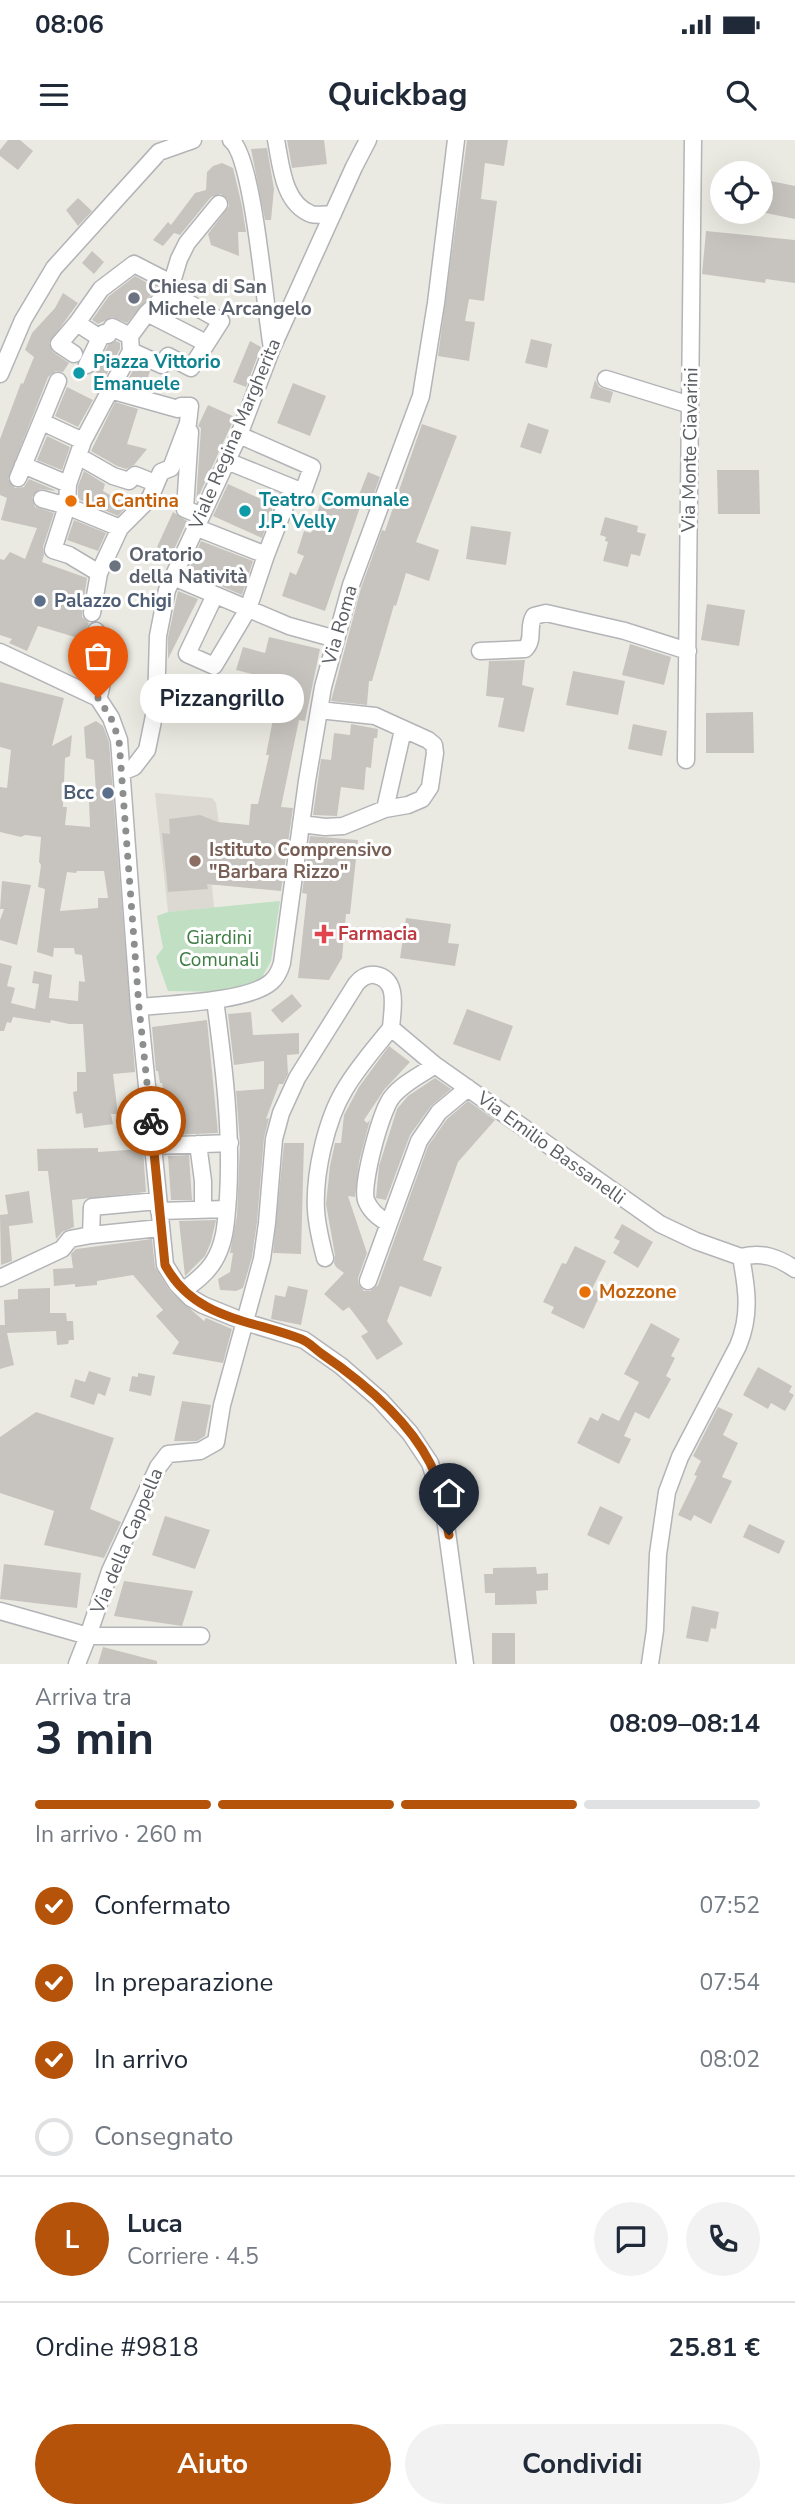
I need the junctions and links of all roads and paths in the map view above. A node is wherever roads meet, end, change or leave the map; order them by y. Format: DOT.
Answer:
graph roads {
  1 [pos="193,140"];
  2 [pos="230,140"];
  3 [pos="276,140"];
  4 [pos="368,140"];
  5 [pos="456,140"];
  6 [pos="693,140"];
  7 [pos="219,204"];
  8 [pos="333,214"];
  9 [pos="171,288"];
  10 [pos="147,313"];
  11 [pos="77,323"];
  12 [pos="100,338"];
  13 [pos="206,343"];
  14 [pos="130,344"];
  15 [pos="272,348"];
  16 [pos="0,374"];
  17 [pos="606,379"];
  18 [pos="58,381"];
  19 [pos="110,390"];
  20 [pos="690,405"];
  21 [pos="42,422"];
  22 [pos="188,423"];
  23 [pos="239,435"];
  24 [pos="81,449"];
  25 [pos="227,461"];
  26 [pos="155,483"];
  27 [pos="68,484"];
  28 [pos="292,488"];
  29 [pos="41,499"];
  30 [pos="67,506"];
  31 [pos="198,521"];
  32 [pos="120,528"];
  33 [pos="265,555"];
  34 [pos="99,573"];
  35 [pos="173,577"];
  36 [pos="215,595"];
  37 [pos="248,609"];
  38 [pos="92,613"];
  39 [pos="96,631"];
  40 [pos="336,639"];
  41 [pos="688,650"];
  42 [pos="481,651"];
  43 [pos="0,652"];
  44 [pos="98,698"];
  45 [pos="319,710"];
  46 [pos="403,730"];
  47 [pos="686,760"];
  48 [pos="122,772"];
  49 [pos="385,809"];
  50 [pos="301,824"];
  51 [pos="215,1000"];
  52 [pos="139,1007"];
  53 [pos="391,1028"];
  54 [pos="435,1065"];
  55 [pos="468,1088"];
  56 [pos="230,1143"];
  57 [pos="198,1144"];
  58 [pos="154,1146"];
  59 [pos="158,1206"];
  60 [pos="203,1209"];
  61 [pos="227,1209"];
  62 [pos="388,1223"];
  63 [pos="160,1228"];
  64 [pos="91,1235"];
  65 [pos="741,1257"];
  66 [pos="325,1258"];
  67 [pos="795,1269"];
  68 [pos="0,1278"];
  69 [pos="368,1281"];
  70 [pos="184,1290"];
  71 [pos="245,1322"];
  72 [pos="0,1611"];
  73 [pos="88,1636"];
  74 [pos="201,1636"];
  75 [pos="77,1664"];
  76 [pos="465,1664"];
  77 [pos="650,1664"];
  1 -- 16 [label="street"];
  2 -- 15 [label="street"];
  3 -- 8 [label="street"];
  4 -- 8 [label="street"];
  5 -- 40 [label="street, Via Roma"];
  6 -- 20 [label="street, Via Monte Ciavarini"];
  7 -- 9 [label="street"];
  8 -- 15 [label="street, Viale Regina Margherita"];
  9 -- 10 [label="street"];
  9 -- 11 [label="street"];
  9 -- 13 [label="street"];
  10 -- 13 [label="street"];
  10 -- 14 [label="street"];
  11 -- 12 [label="street"];
  11 -- 12 [label="street"];
  12 -- 14 [label="street"];
  13 -- 14 [label="street"];
  14 -- 19 [label="street"];
  15 -- 23 [label="street, Viale Regina Margherita"];
  17 -- 20 [label="street"];
  18 -- 21 [label="street"];
  19 -- 22 [label="street"];
  19 -- 24 [label="street"];
  20 -- 41 [label="street, Via Monte Ciavarini"];
  21 -- 24 [label="street"];
  21 -- 27 [label="street"];
  22 -- 26 [label="street"];
  22 -- 31 [label="street"];
  23 -- 25 [label="street, Viale Regina Margherita"];
  23 -- 28 [label="street"];
  24 -- 26 [label="street"];
  24 -- 27 [label="street"];
  25 -- 28 [label="street"];
  25 -- 31 [label="street, Viale Regina Margherita"];
  26 -- 32 [label="street"];
  27 -- 30 [label="street"];
  28 -- 33 [label="street"];
  29 -- 30 [label="street"];
  30 -- 32 [label="street"];
  30 -- 34 [label="street"];
  31 -- 33 [label="street"];
  31 -- 35 [label="street, Viale Regina Margherita"];
  32 -- 34 [label="street"];
  33 -- 37 [label="street"];
  34 -- 38 [label="street"];
  35 -- 36 [label="street"];
  35 -- 48 [label="street, Viale Regina Margherita"];
  36 -- 37 [label="street"];
  36 -- 37 [label="street"];
  37 -- 40 [label="street"];
  39 -- 44 [label="street"];
  40 -- 45 [label="street, Via Roma"];
  41 -- 42 [label="street"];
  41 -- 47 [label="street, Via Monte Ciavarini"];
  43 -- 44 [label="street"];
  44 -- 48 [label="street"];
  45 -- 46 [label="street"];
  45 -- 50 [label="street, Via Roma"];
  46 -- 49 [label="street"];
  46 -- 49 [label="street"];
  48 -- 52 [label="street"];
  49 -- 50 [label="street"];
  50 -- 51 [label="street, Via Roma"];
  51 -- 52 [label="street, Via Roma"];
  51 -- 56 [label="street"];
  52 -- 58 [label="street"];
  53 -- 54 [label="street, Via Emilio Bassanelli"];
  53 -- 66 [label="street"];
  53 -- 71 [label="street"];
  54 -- 55 [label="street, Via Emilio Bassanelli"];
  54 -- 62 [label="street"];
  55 -- 62 [label="street"];
  55 -- 65 [label="street, Via Emilio Bassanelli"];
  56 -- 57 [label="street"];
  56 -- 61 [label="street"];
  57 -- 58 [label="street"];
  57 -- 60 [label="street"];
  58 -- 59 [label="street"];
  59 -- 60 [label="street"];
  59 -- 63 [label="street"];
  59 -- 64 [label="street"];
  60 -- 61 [label="street"];
  61 -- 70 [label="street"];
  62 -- 69 [label="street"];
  63 -- 64 [label="street"];
  63 -- 70 [label="street"];
  64 -- 68 [label="street"];
  65 -- 67 [label="street, Via Emilio Bassanelli"];
  65 -- 77 [label="street"];
  70 -- 71 [label="street"];
  71 -- 73 [label="street, Via della Cappella"];
  71 -- 76 [label="street"];
  72 -- 73 [label="street, Via della Cappella"];
  73 -- 74 [label="street, Via della Cappella"];
  73 -- 75 [label="street, Via della Cappella"];
}
